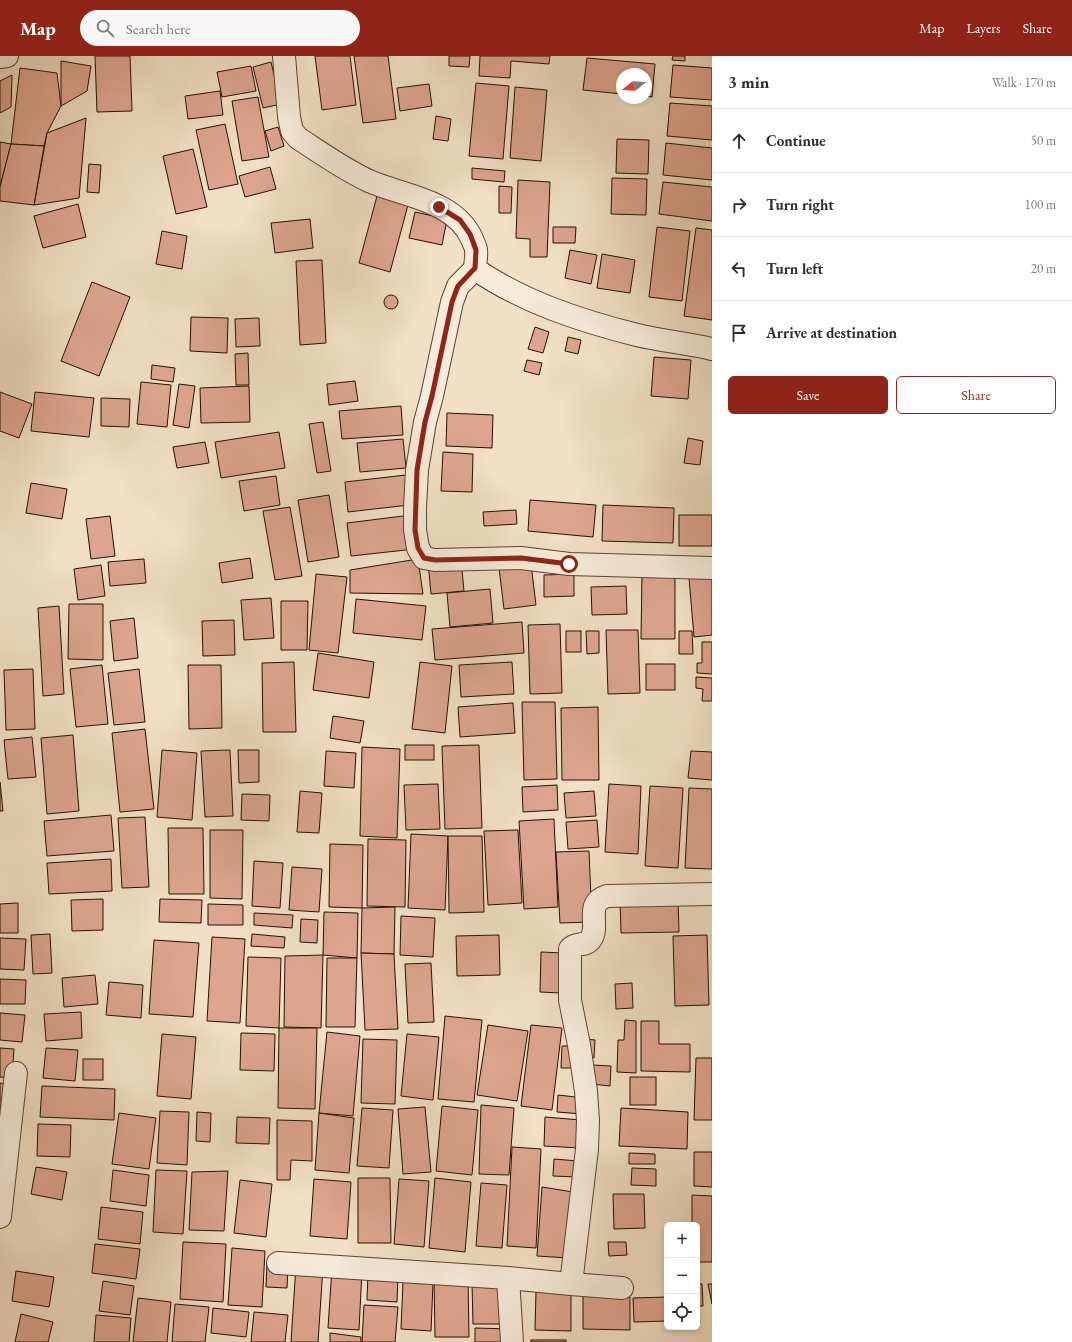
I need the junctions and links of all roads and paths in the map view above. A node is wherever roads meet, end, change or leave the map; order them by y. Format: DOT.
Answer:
graph roads {
  1 [pos="7,56"];
  2 [pos="284,56"];
  3 [pos="0,57"];
  4 [pos="475,268"];
  5 [pos="712,349"];
  6 [pos="712,568"];
  7 [pos="712,894"];
  8 [pos="16,1073"];
  9 [pos="0,1217"];
  10 [pos="278,1263"];
  11 [pos="508,1278"];
  12 [pos="571,1284"];
  13 [pos="622,1288"];
  14 [pos="512,1342"];
  1 -- 3 [label="street"];
  2 -- 4 [label="street"];
  4 -- 5 [label="street"];
  4 -- 6 [label="street"];
  7 -- 12 [label="street"];
  8 -- 9 [label="street"];
  10 -- 11 [label="street"];
  11 -- 12 [label="street"];
  11 -- 14 [label="street"];
  12 -- 13 [label="street"];
}
